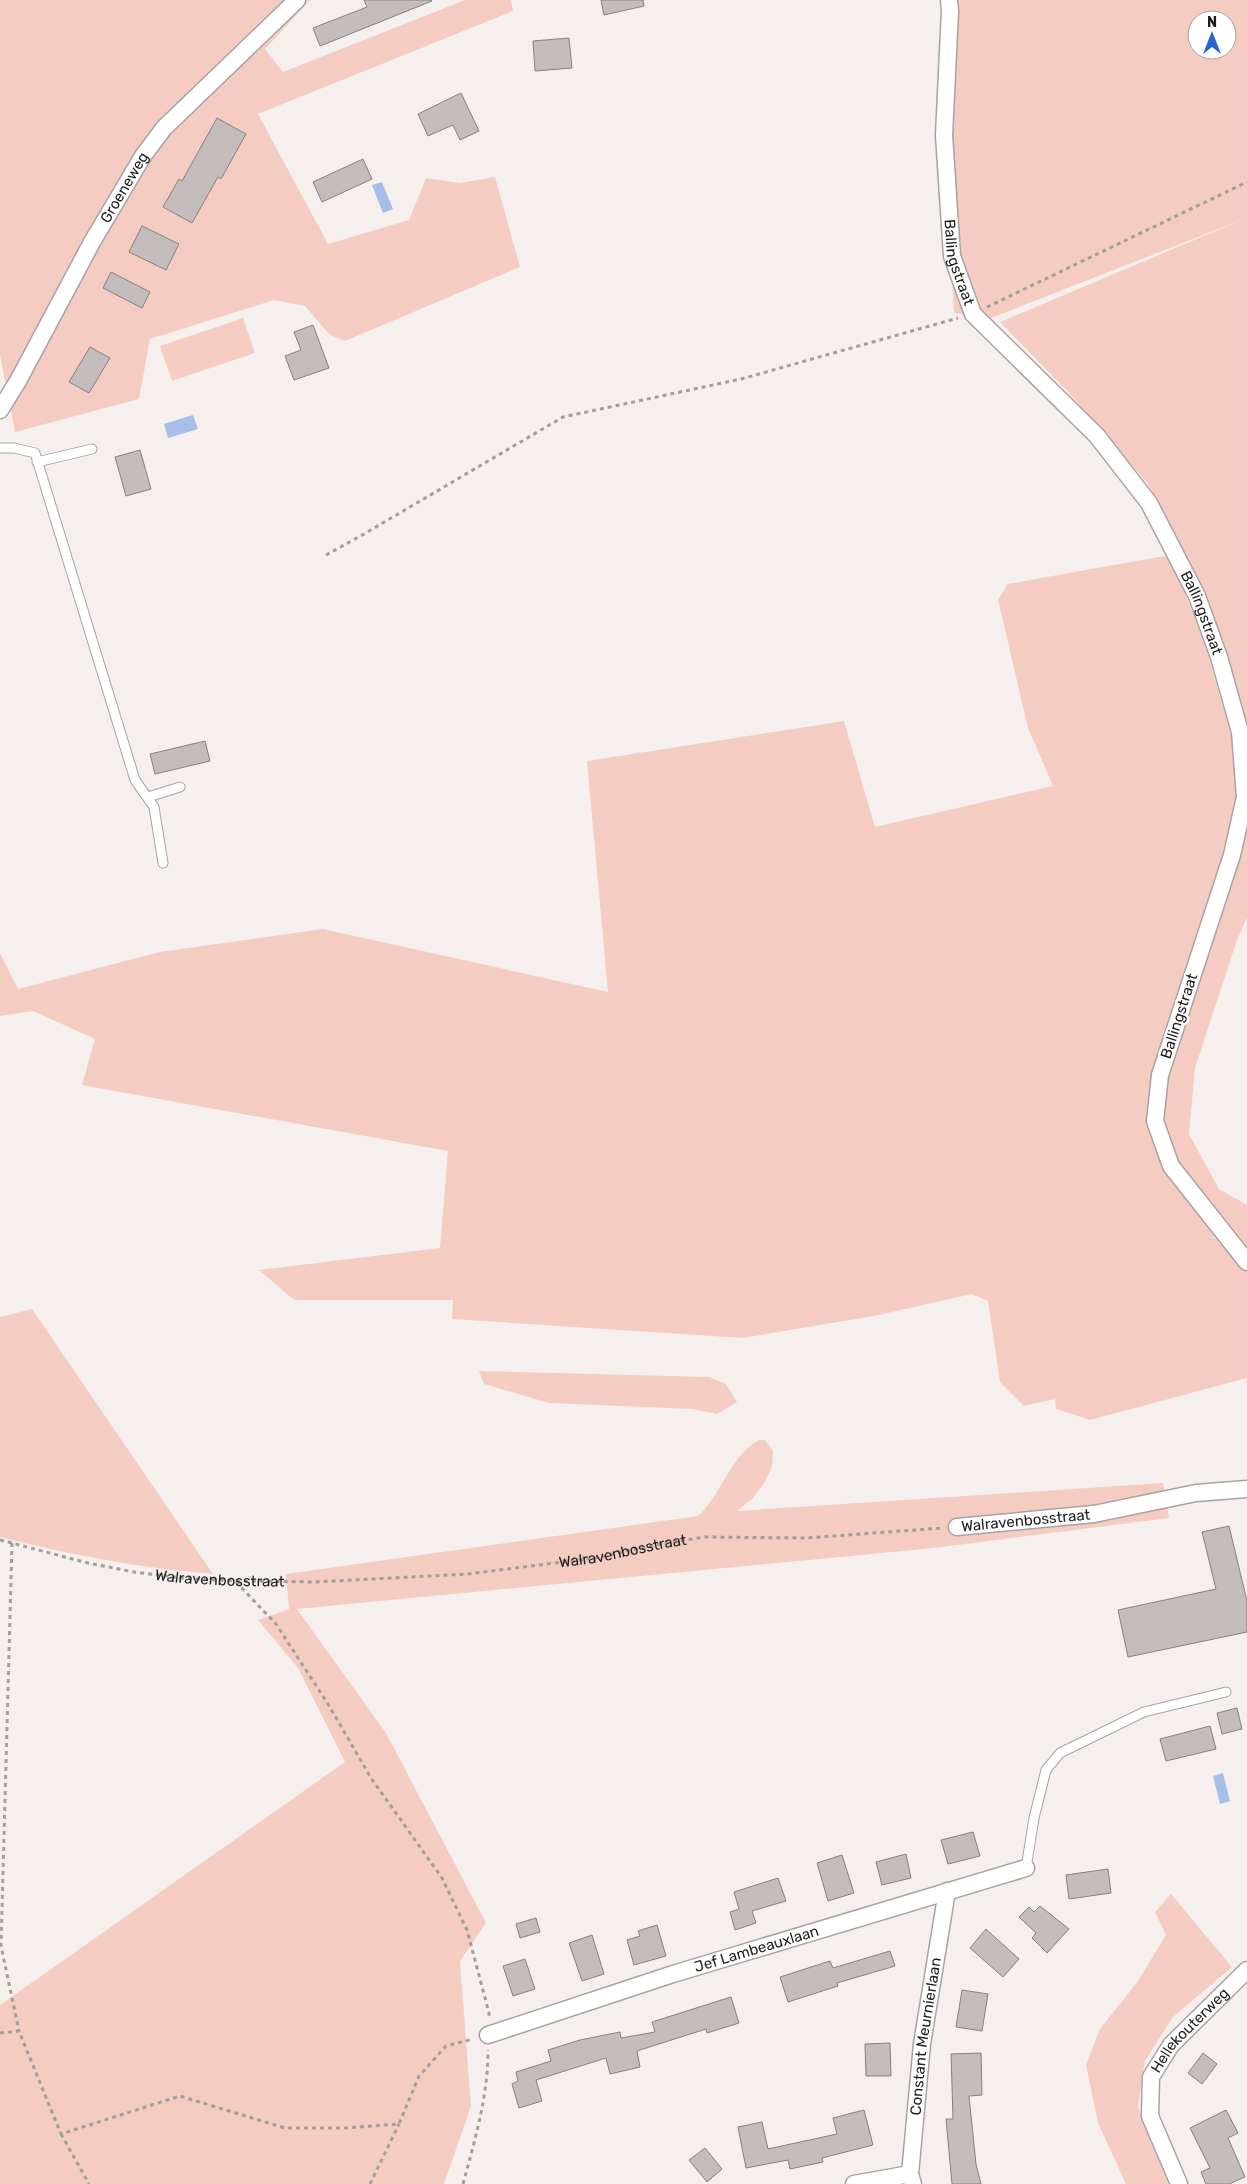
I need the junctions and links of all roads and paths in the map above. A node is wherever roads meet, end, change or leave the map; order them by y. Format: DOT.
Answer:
graph roads {
  1 [pos="297,0"];
  2 [pos="949,0"];
  3 [pos="1247,182"];
  4 [pos="973,314"];
  5 [pos="0,410"];
  6 [pos="0,448"];
  7 [pos="92,449"];
  8 [pos="37,462"];
  9 [pos="326,555"];
  10 [pos="180,787"];
  11 [pos="148,797"];
  12 [pos="163,863"];
  13 [pos="1247,1262"];
  14 [pos="1247,1489"];
  15 [pos="957,1526"];
  16 [pos="0,1540"];
  17 [pos="12,1543"];
  18 [pos="236,1582"];
  19 [pos="1226,1692"];
  20 [pos="1026,1868"];
  21 [pos="947,1891"];
  22 [pos="1247,1970"];
  23 [pos="19,2031"];
  24 [pos="0,2033"];
  25 [pos="488,2035"];
  26 [pos="399,2124"];
  27 [pos="61,2134"];
  28 [pos="911,2179"];
  29 [pos="89,2184"];
  30 [pos="370,2184"];
  31 [pos="463,2184"];
  32 [pos="854,2184"];
  33 [pos="1178,2184"];
  1 -- 5 [label="street, Groeneweg"];
  2 -- 4 [label="street, Ballingstraat"];
  3 -- 4 [label="path"];
  4 -- 9 [label="path"];
  4 -- 13 [label="street, Ballingstraat"];
  6 -- 8 [label="lane"];
  7 -- 8 [label="lane"];
  8 -- 11 [label="lane"];
  10 -- 11 [label="lane"];
  11 -- 12 [label="lane"];
  14 -- 15 [label="street, Walravenbosstraat"];
  15 -- 18 [label="path, Walravenbosstraat"];
  16 -- 17 [label="path, Walravenbosstraat"];
  17 -- 18 [label="path, Walravenbosstraat"];
  17 -- 23 [label="path"];
  18 -- 25 [label="path"];
  19 -- 20 [label="lane"];
  20 -- 21 [label="street, Jef Lambeauxlaan"];
  21 -- 25 [label="street, Jef Lambeauxlaan"];
  21 -- 28 [label="street, Constant Meurnierlaan"];
  22 -- 33 [label="street, Hellekouterweg"];
  23 -- 24 [label="path"];
  23 -- 27 [label="path"];
  25 -- 26 [label="path"];
  25 -- 31 [label="path"];
  26 -- 27 [label="path"];
  26 -- 30 [label="path"];
  27 -- 29 [label="path"];
  28 -- 32 [label="street"];
}
